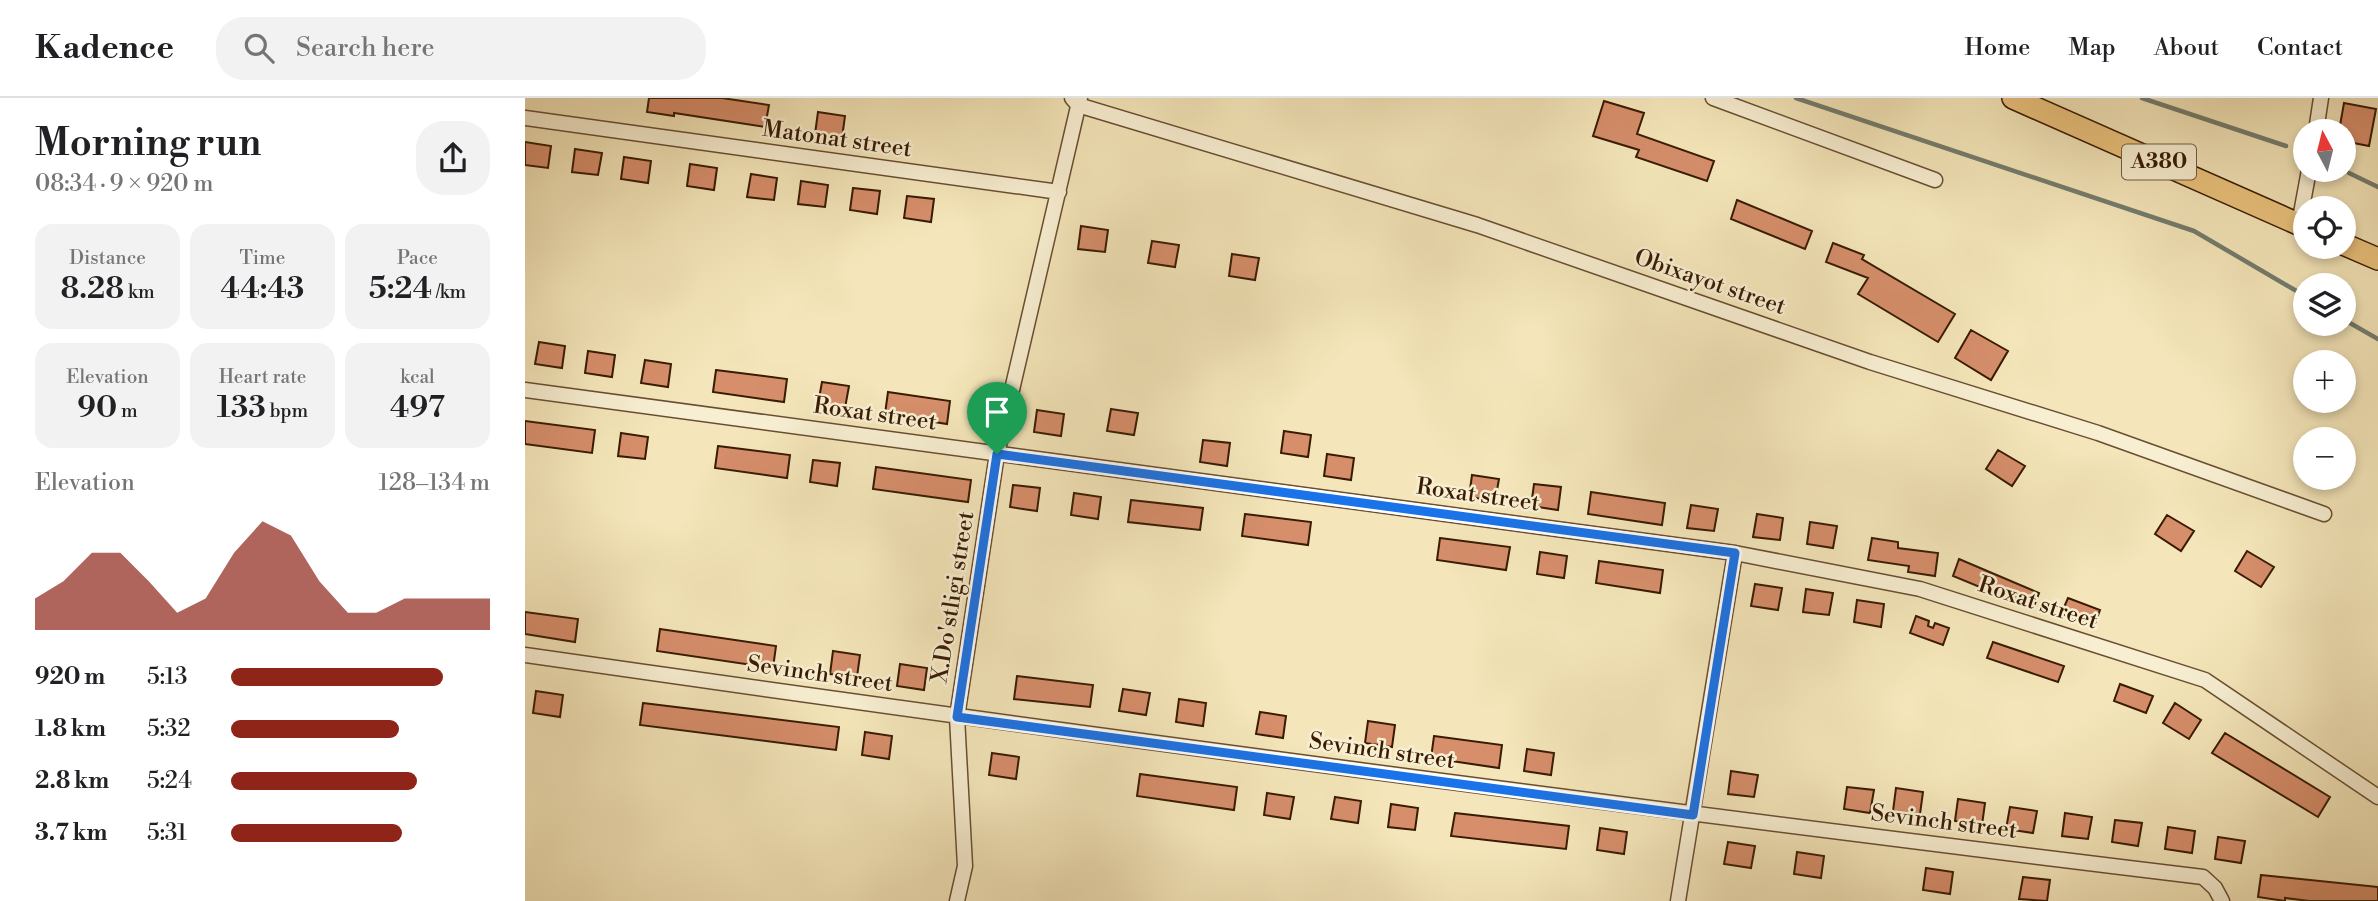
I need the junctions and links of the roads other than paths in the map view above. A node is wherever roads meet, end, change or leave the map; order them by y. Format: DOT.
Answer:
graph roads {
  1 [pos="1713,98"];
  2 [pos="2013,98"];
  3 [pos="2321,98"];
  4 [pos="1077,100"];
  5 [pos="525,118"];
  6 [pos="2318,119"];
  7 [pos="1935,180"];
  8 [pos="1059,192"];
  9 [pos="2293,222"];
  10 [pos="2356,250"];
  11 [pos="2378,259"];
  12 [pos="525,390"];
  13 [pos="997,454"];
  14 [pos="2324,514"];
  15 [pos="1735,553"];
  16 [pos="525,655"];
  17 [pos="957,717"];
  18 [pos="2378,797"];
  19 [pos="1693,815"];
  20 [pos="957,901"];
  21 [pos="1678,901"];
  22 [pos="2221,901"];
  1 -- 7 [label="street"];
  2 -- 9 [label="highway, A380"];
  3 -- 6 [label="street"];
  4 -- 8 [label="street, X.Do'stligi street"];
  4 -- 14 [label="street, Obixayot street"];
  5 -- 8 [label="street, Matonat street"];
  8 -- 13 [label="street, X.Do'stligi street"];
  10 -- 11 [label="highway"];
  12 -- 13 [label="street, Roxat street"];
  13 -- 15 [label="street, Roxat street"];
  13 -- 17 [label="street, X.Do'stligi street"];
  15 -- 18 [label="street, Roxat street"];
  15 -- 19 [label="street"];
  16 -- 17 [label="street, Sevinch street"];
  17 -- 19 [label="street, Sevinch street"];
  17 -- 20 [label="street, X.Do'stligi street"];
  19 -- 21 [label="street"];
  19 -- 22 [label="street, Sevinch street"];
}
